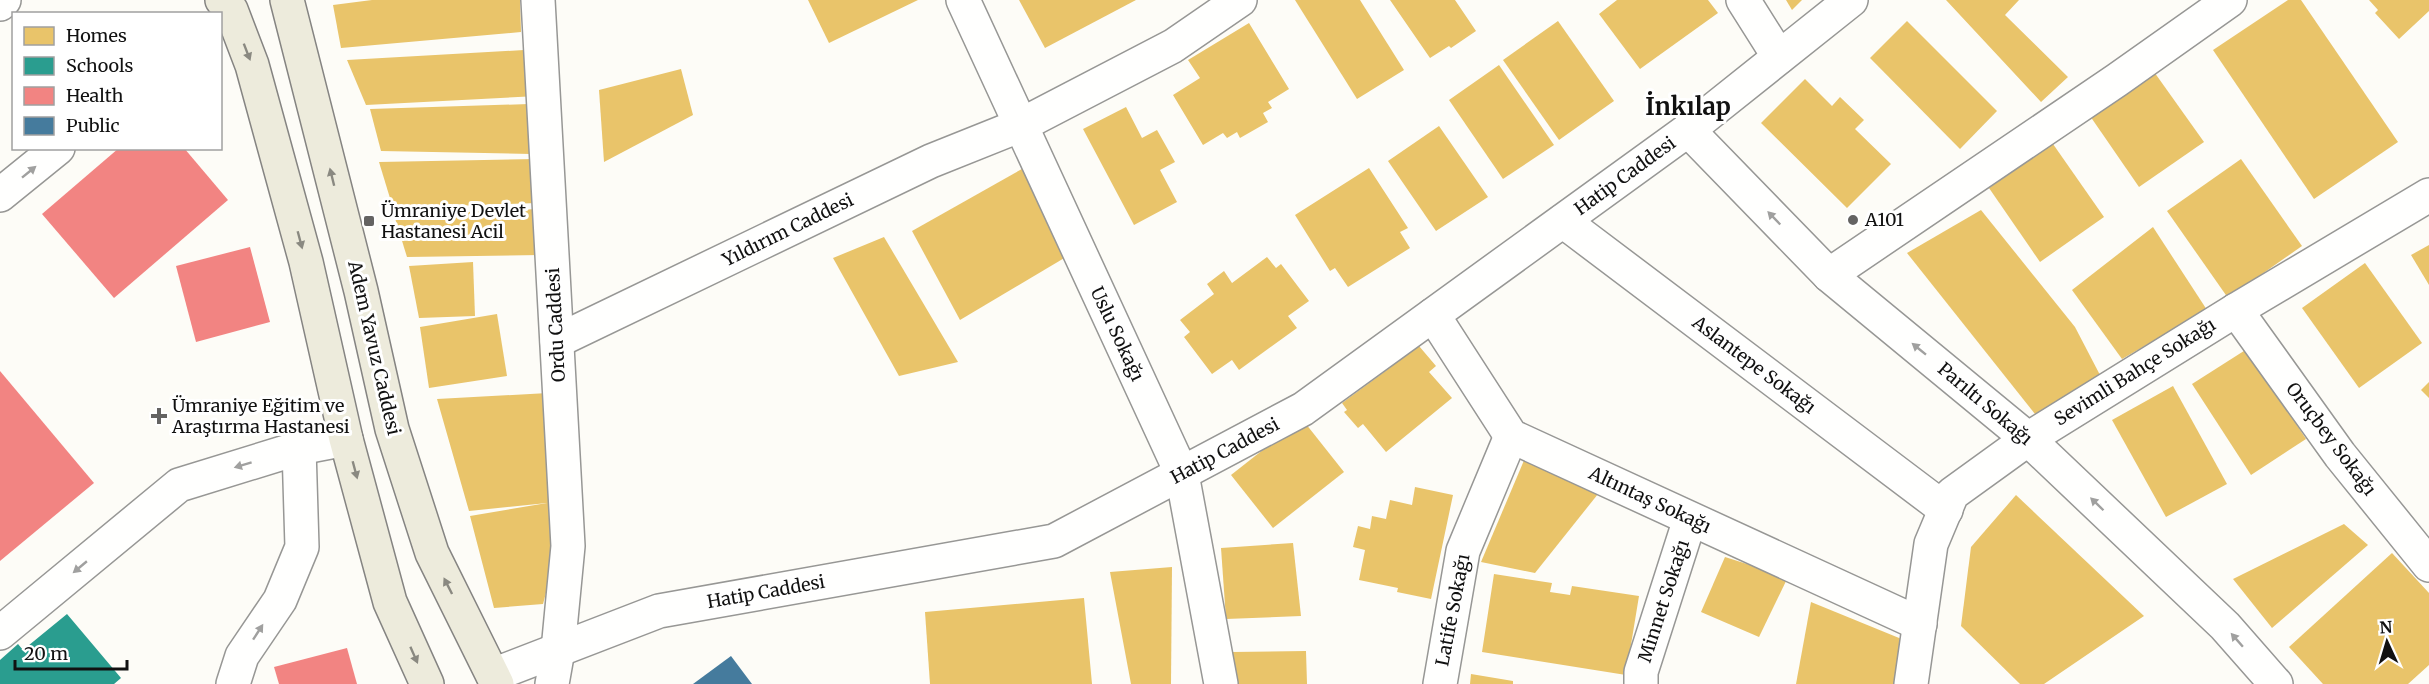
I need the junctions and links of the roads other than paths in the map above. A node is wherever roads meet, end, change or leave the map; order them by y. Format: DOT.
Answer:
graph roads {
  1 [pos="4,0"];
  2 [pos="287,0"];
  3 [pos="538,0"];
  4 [pos="963,0"];
  5 [pos="1240,0"];
  6 [pos="1743,0"];
  7 [pos="1851,0"];
  8 [pos="2230,0"];
  9 [pos="0,4"];
  10 [pos="224,9"];
  11 [pos="1779,57"];
  12 [pos="1021,125"];
  13 [pos="1688,130"];
  14 [pos="56,150"];
  15 [pos="0,195"];
  16 [pos="2429,195"];
  17 [pos="1563,221"];
  18 [pos="1829,275"];
  19 [pos="2236,310"];
  20 [pos="1433,315"];
  21 [pos="557,341"];
  22 [pos="392,429"];
  23 [pos="1511,436"];
  24 [pos="346,439"];
  25 [pos="2028,439"];
  26 [pos="299,448"];
  27 [pos="1182,474"];
  28 [pos="1946,510"];
  29 [pos="1690,519"];
  30 [pos="2429,566"];
  31 [pos="1920,624"];
  32 [pos="0,633"];
  33 [pos="558,650"];
  34 [pos="489,681"];
  35 [pos="233,684"];
  36 [pos="427,684"];
  37 [pos="552,684"];
  38 [pos="1221,684"];
  39 [pos="1440,684"];
  40 [pos="1641,684"];
  41 [pos="1911,684"];
  42 [pos="2276,684"];
  1 -- 9 [label="street"];
  22 -- 2 [label="main road, Adem Yavuz Caddesi, one-way"];
  3 -- 21 [label="street, Ordu Caddesi"];
  4 -- 12 [label="street, Uslu Sokağı"];
  5 -- 12 [label="street, Yıldırım Caddesi"];
  6 -- 11 [label="street"];
  7 -- 11 [label="street, Hatip Caddesi"];
  8 -- 18 [label="street"];
  10 -- 24 [label="main road, one-way"];
  11 -- 13 [label="street, Hatip Caddesi"];
  12 -- 21 [label="street, Yıldırım Caddesi"];
  12 -- 27 [label="street, Uslu Sokağı"];
  13 -- 17 [label="street, Hatip Caddesi"];
  18 -- 13 [label="street, Parıltı Sokağı, one-way"];
  15 -- 14 [label="street, one-way"];
  16 -- 19 [label="street, Sevimli Bahçe Sokağı"];
  17 -- 20 [label="street, Hatip Caddesi"];
  17 -- 28 [label="street, Aslantepe Sokağı"];
  25 -- 18 [label="street, Parıltı Sokağı, one-way"];
  19 -- 25 [label="street, Sevimli Bahçe Sokağı"];
  19 -- 30 [label="street, Oruçbey Sokağı"];
  20 -- 23 [label="street"];
  20 -- 27 [label="street, Hatip Caddesi"];
  21 -- 33 [label="street, Ordu Caddesi"];
  22 -- 24 [label="main road"];
  34 -- 22 [label="main road, Adem Yavuz Caddesi, one-way"];
  23 -- 29 [label="street, Altıntaş Sokağı"];
  23 -- 39 [label="street, Latife Sokağı"];
  24 -- 26 [label="street"];
  24 -- 36 [label="main road, one-way"];
  25 -- 28 [label="street, Sevimli Bahçe Sokağı"];
  42 -- 25 [label="street, Parıltı Sokağı, one-way"];
  26 -- 32 [label="street, one-way"];
  35 -- 26 [label="street, one-way"];
  27 -- 33 [label="street, Hatip Caddesi"];
  27 -- 38 [label="street, Uslu Sokağı"];
  28 -- 31 [label="street, Sevimli Bahçe Sokağı"];
  29 -- 31 [label="street, Altıntaş Sokağı"];
  29 -- 40 [label="street, Minnet Sokağı"];
  31 -- 41 [label="street, Sevimli Bahçe Sokağı"];
  33 -- 34 [label="street, Hatip Caddesi"];
  33 -- 37 [label="street, Ordu Caddesi"];
}
